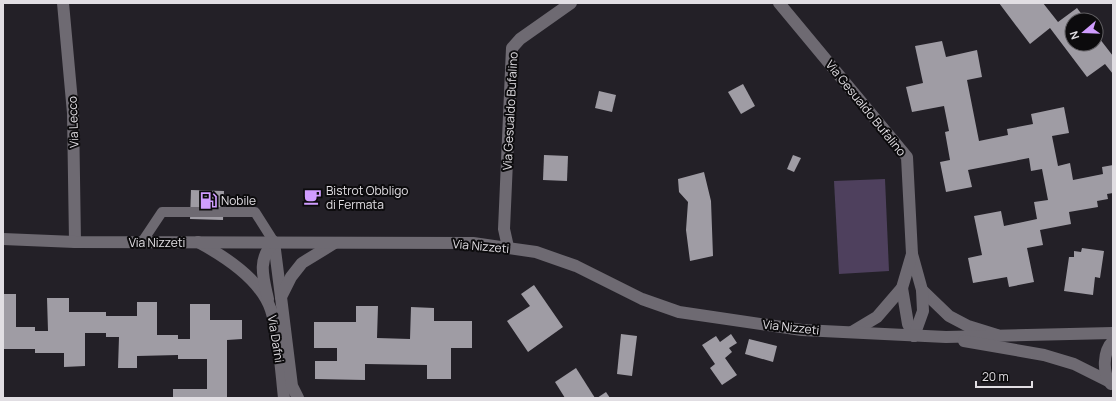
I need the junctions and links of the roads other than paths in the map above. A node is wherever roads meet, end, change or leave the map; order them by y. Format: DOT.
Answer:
graph roads {
  1 [pos="63,3"];
  2 [pos="571,3"];
  3 [pos="779,3"];
  4 [pos="3,239"];
  5 [pos="75,242"];
  6 [pos="142,242"];
  7 [pos="198,242"];
  8 [pos="274,242"];
  9 [pos="333,244"];
  10 [pos="508,247"];
  11 [pos="912,254"];
  12 [pos="902,288"];
  13 [pos="922,290"];
  14 [pos="281,297"];
  15 [pos="271,309"];
  16 [pos="852,332"];
  17 [pos="1113,333"];
  18 [pos="997,335"];
  19 [pos="914,336"];
  20 [pos="946,337"];
  21 [pos="1113,341"];
  22 [pos="1111,384"];
  23 [pos="292,398"];
  1 -- 5 [label="street, Via Lecco"];
  2 -- 10 [label="street, Via Gesualdo Bufalino"];
  3 -- 11 [label="street, Via Gesualdo Bufalino"];
  4 -- 5 [label="street, Via Nizzeti"];
  5 -- 6 [label="street, Via Nizzeti"];
  6 -- 7 [label="street, Via Nizzeti"];
  6 -- 8 [label="lane"];
  7 -- 8 [label="street, Via Nizzeti"];
  7 -- 15 [label="street, Via Dafni"];
  8 -- 9 [label="street, Via Nizzeti"];
  8 -- 14 [label="street"];
  8 -- 15 [label="street"];
  9 -- 10 [label="street, Via Nizzeti"];
  9 -- 14 [label="street, Via Dafni"];
  10 -- 16 [label="street, Via Nizzeti"];
  11 -- 12 [label="street"];
  11 -- 13 [label="street"];
  12 -- 16 [label="street"];
  12 -- 19 [label="street"];
  13 -- 18 [label="street"];
  13 -- 19 [label="street"];
  14 -- 23 [label="street, Via Dafni"];
  15 -- 23 [label="street, Via Dafni"];
  16 -- 19 [label="street, Via Nizzeti"];
  17 -- 18 [label="street"];
  18 -- 20 [label="street"];
  19 -- 20 [label="street, Via Nizzeti"];
  20 -- 22 [label="street"];
  21 -- 22 [label="street"];
}
